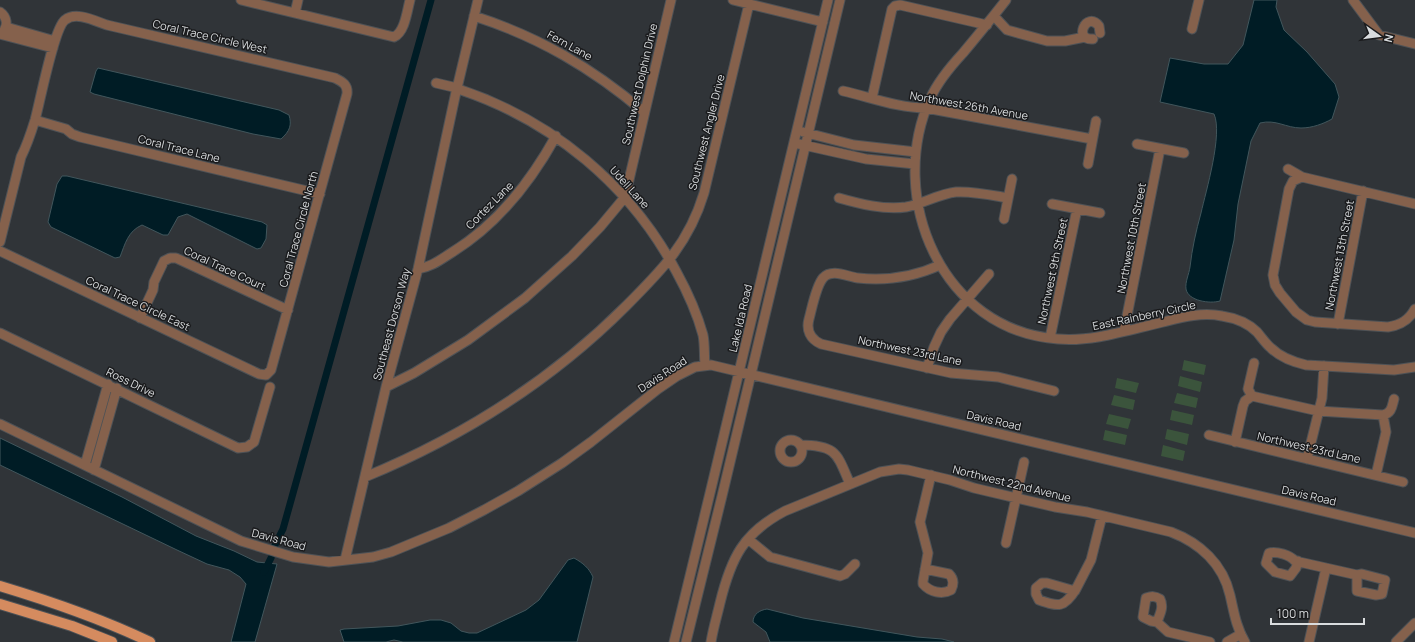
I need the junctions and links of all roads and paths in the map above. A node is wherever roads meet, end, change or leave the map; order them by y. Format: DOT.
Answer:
graph roads {
  1 [pos="240,0"];
  2 [pos="298,0"];
  3 [pos="410,0"];
  4 [pos="478,0"];
  5 [pos="671,0"];
  6 [pos="733,0"];
  7 [pos="828,0"];
  8 [pos="840,0"];
  9 [pos="1006,0"];
  10 [pos="1199,0"];
  11 [pos="1353,0"];
  12 [pos="749,4"];
  13 [pos="0,12"];
  14 [pos="295,13"];
  15 [pos="474,16"];
  16 [pos="994,16"];
  17 [pos="823,22"];
  18 [pos="987,25"];
  19 [pos="1192,30"];
  20 [pos="2,32"];
  21 [pos="1093,36"];
  22 [pos="1415,44"];
  23 [pos="54,45"];
  24 [pos="436,83"];
  25 [pos="347,86"];
  26 [pos="457,88"];
  27 [pos="843,90"];
  28 [pos="872,98"];
  29 [pos="926,108"];
  30 [pos="644,112"];
  31 [pos="35,120"];
  32 [pos="1096,121"];
  33 [pos="797,131"];
  34 [pos="808,134"];
  35 [pos="556,136"];
  36 [pos="1092,139"];
  37 [pos="794,142"];
  38 [pos="1137,144"];
  39 [pos="805,145"];
  40 [pos="1160,149"];
  41 [pos="916,152"];
  42 [pos="1184,154"];
  43 [pos="915,164"];
  44 [pos="1088,164"];
  45 [pos="1288,168"];
  46 [pos="1302,177"];
  47 [pos="1012,179"];
  48 [pos="1363,191"];
  49 [pos="320,194"];
  50 [pos="625,197"];
  51 [pos="839,198"];
  52 [pos="1008,198"];
  53 [pos="918,204"];
  54 [pos="1052,204"];
  55 [pos="1415,204"];
  56 [pos="1077,209"];
  57 [pos="1100,213"];
  58 [pos="1004,219"];
  59 [pos="0,242"];
  60 [pos="0,251"];
  61 [pos="670,259"];
  62 [pos="940,265"];
  63 [pos="418,269"];
  64 [pos="989,274"];
  65 [pos="968,300"];
  66 [pos="288,310"];
  67 [pos="1414,311"];
  68 [pos="140,318"];
  69 [pos="1338,324"];
  70 [pos="1124,331"];
  71 [pos="0,333"];
  72 [pos="1050,338"];
  73 [pos="1254,363"];
  74 [pos="705,365"];
  75 [pos="1324,366"];
  76 [pos="1415,367"];
  77 [pos="927,368"];
  78 [pos="740,372"];
  79 [pos="751,374"];
  80 [pos="266,375"];
  81 [pos="108,384"];
  82 [pos="270,387"];
  83 [pos="386,387"];
  84 [pos="117,388"];
  85 [pos="1054,391"];
  86 [pos="1252,396"];
  87 [pos="1394,399"];
  88 [pos="1318,411"];
  89 [pos="1383,415"];
  90 [pos="0,424"];
  91 [pos="1209,436"];
  92 [pos="1235,442"];
  93 [pos="800,445"];
  94 [pos="1307,459"];
  95 [pos="1024,462"];
  96 [pos="85,465"];
  97 [pos="94,470"];
  98 [pos="931,475"];
  99 [pos="1376,475"];
  100 [pos="364,477"];
  101 [pos="1403,482"];
  102 [pos="850,484"];
  103 [pos="1016,498"];
  104 [pos="1102,516"];
  105 [pos="1415,533"];
  106 [pos="748,539"];
  107 [pos="1006,543"];
  108 [pos="698,546"];
  109 [pos="345,560"];
  110 [pos="1298,562"];
  111 [pos="855,564"];
  112 [pos="705,566"];
  113 [pos="1326,568"];
  114 [pos="925,569"];
  115 [pos="1357,574"];
  116 [pos="0,586"];
  117 [pos="1075,591"];
  118 [pos="0,604"];
  119 [pos="1157,622"];
  120 [pos="1415,623"];
  121 [pos="116,625"];
  122 [pos="1243,638"];
  123 [pos="110,642"];
  124 [pos="150,642"];
  125 [pos="674,642"];
  126 [pos="686,642"];
  127 [pos="711,642"];
  128 [pos="1210,642"];
  129 [pos="1227,642"];
  130 [pos="1309,642"];
  131 [pos="1396,642"];
  1 -- 14 [label="street"];
  2 -- 14 [label="street"];
  3 -- 14 [label="street"];
  4 -- 15 [label="street, Southeast Dorson Way"];
  5 -- 30 [label="street, Southwest Dolphin Drive"];
  6 -- 12 [label="street"];
  7 -- 17 [label="street, Lake Ida Road"];
  8 -- 34 [label="street"];
  9 -- 16 [label="street, East Rainberry Circle"];
  10 -- 19 [label="street"];
  11 -- 22 [label="street"];
  12 -- 17 [label="street"];
  12 -- 61 [label="street, Southwest Angler Drive"];
  13 -- 20 [label="street"];
  15 -- 26 [label="street, Southeast Dorson Way"];
  15 -- 30 [label="street, Fern Lane"];
  16 -- 18 [label="street, East Rainberry Circle"];
  16 -- 21 [label="street"];
  17 -- 33 [label="street, Lake Ida Road"];
  18 -- 28 [label="street"];
  18 -- 29 [label="street, East Rainberry Circle"];
  20 -- 23 [label="street"];
  23 -- 25 [label="street, Coral Trace Circle West"];
  23 -- 31 [label="street"];
  24 -- 26 [label="street, Udell Lane"];
  25 -- 49 [label="street, Coral Trace Circle North"];
  26 -- 35 [label="street, Udell Lane"];
  26 -- 63 [label="street, Southeast Dorson Way"];
  27 -- 28 [label="street, Northwest 26th Avenue"];
  28 -- 29 [label="street, Northwest 26th Avenue"];
  29 -- 36 [label="street, Northwest 26th Avenue"];
  29 -- 41 [label="street, East Rainberry Circle"];
  30 -- 50 [label="street, Southwest Dolphin Drive"];
  31 -- 49 [label="street, Coral Trace Lane"];
  31 -- 59 [label="street"];
  32 -- 36 [label="street"];
  33 -- 34 [label="street"];
  33 -- 37 [label="street, Lake Ida Road"];
  34 -- 39 [label="street"];
  34 -- 41 [label="street"];
  35 -- 50 [label="street, Udell Lane"];
  35 -- 63 [label="street, Cortez Lane"];
  36 -- 44 [label="street"];
  37 -- 39 [label="street"];
  37 -- 78 [label="street, Lake Ida Road"];
  38 -- 40 [label="street"];
  39 -- 43 [label="street"];
  39 -- 79 [label="street"];
  40 -- 42 [label="street"];
  40 -- 70 [label="street, Northwest 10th Street"];
  41 -- 43 [label="street, East Rainberry Circle"];
  43 -- 53 [label="street, East Rainberry Circle"];
  45 -- 46 [label="street"];
  46 -- 48 [label="street"];
  46 -- 69 [label="street"];
  47 -- 52 [label="street"];
  48 -- 55 [label="street"];
  48 -- 69 [label="street, Northwest 13th Street"];
  49 -- 66 [label="street, Coral Trace Circle North"];
  50 -- 61 [label="street, Udell Lane"];
  50 -- 83 [label="street"];
  51 -- 53 [label="street"];
  52 -- 53 [label="street"];
  52 -- 58 [label="street"];
  53 -- 62 [label="street, East Rainberry Circle"];
  54 -- 56 [label="street, Northwest 9th Street"];
  56 -- 57 [label="street, Northwest 9th Street"];
  56 -- 72 [label="street, Northwest 9th Street"];
  60 -- 68 [label="street, Coral Trace Circle East"];
  61 -- 74 [label="street, Udell Lane"];
  61 -- 100 [label="street, Southwest Angler Drive"];
  62 -- 65 [label="street, East Rainberry Circle"];
  62 -- 77 [label="street, Northwest 23rd Lane"];
  63 -- 83 [label="street, Southeast Dorson Way"];
  64 -- 65 [label="street"];
  65 -- 72 [label="street, East Rainberry Circle"];
  65 -- 77 [label="street"];
  66 -- 68 [label="street, Coral Trace Court"];
  66 -- 80 [label="street, Coral Trace Circle North"];
  67 -- 69 [label="street"];
  68 -- 80 [label="street, Coral Trace Circle East"];
  70 -- 72 [label="street, East Rainberry Circle"];
  70 -- 75 [label="street, East Rainberry Circle"];
  71 -- 81 [label="street, Ross Drive"];
  73 -- 86 [label="street"];
  74 -- 78 [label="street, Davis Road"];
  74 -- 109 [label="street, Davis Road"];
  75 -- 76 [label="street, East Rainberry Circle"];
  75 -- 88 [label="street"];
  77 -- 85 [label="street, Northwest 23rd Lane"];
  78 -- 79 [label="street, Davis Road"];
  78 -- 108 [label="street, Lake Ida Road"];
  79 -- 105 [label="street, Davis Road"];
  79 -- 112 [label="street"];
  81 -- 84 [label="street, Ross Drive"];
  81 -- 96 [label="street"];
  82 -- 84 [label="street, Ross Drive"];
  83 -- 100 [label="street, Southeast Dorson Way"];
  84 -- 97 [label="street"];
  86 -- 88 [label="street"];
  86 -- 92 [label="street"];
  87 -- 89 [label="street"];
  88 -- 89 [label="street"];
  88 -- 94 [label="street"];
  89 -- 99 [label="street"];
  90 -- 96 [label="street, Davis Road"];
  91 -- 92 [label="street, Northwest 23rd Lane"];
  92 -- 94 [label="street, Northwest 23rd Lane"];
  93 -- 102 [label="street"];
  94 -- 99 [label="street, Northwest 23rd Lane"];
  95 -- 103 [label="street"];
  96 -- 97 [label="street, Davis Road"];
  97 -- 109 [label="street, Davis Road"];
  98 -- 102 [label="street, Northwest 22nd Avenue"];
  98 -- 103 [label="street, Northwest 22nd Avenue"];
  98 -- 114 [label="street"];
  99 -- 101 [label="street, Northwest 23rd Lane"];
  100 -- 109 [label="street, Southeast Dorson Way"];
  102 -- 106 [label="street, Northwest 22nd Avenue"];
  103 -- 104 [label="street, Northwest 22nd Avenue"];
  103 -- 107 [label="street"];
  104 -- 117 [label="street"];
  104 -- 122 [label="street, Northwest 22nd Avenue"];
  106 -- 111 [label="street"];
  106 -- 127 [label="street, Northwest 22nd Avenue"];
  108 -- 112 [label="street"];
  108 -- 125 [label="street, Lake Ida Road"];
  110 -- 113 [label="street"];
  112 -- 126 [label="street"];
  113 -- 115 [label="street"];
  113 -- 130 [label="street"];
  116 -- 121 [label="main road"];
  118 -- 123 [label="main road"];
  119 -- 128 [label="street"];
  120 -- 131 [label="street"];
  121 -- 123 [label="street"];
  121 -- 124 [label="main road"];
  122 -- 129 [label="street"];
}
